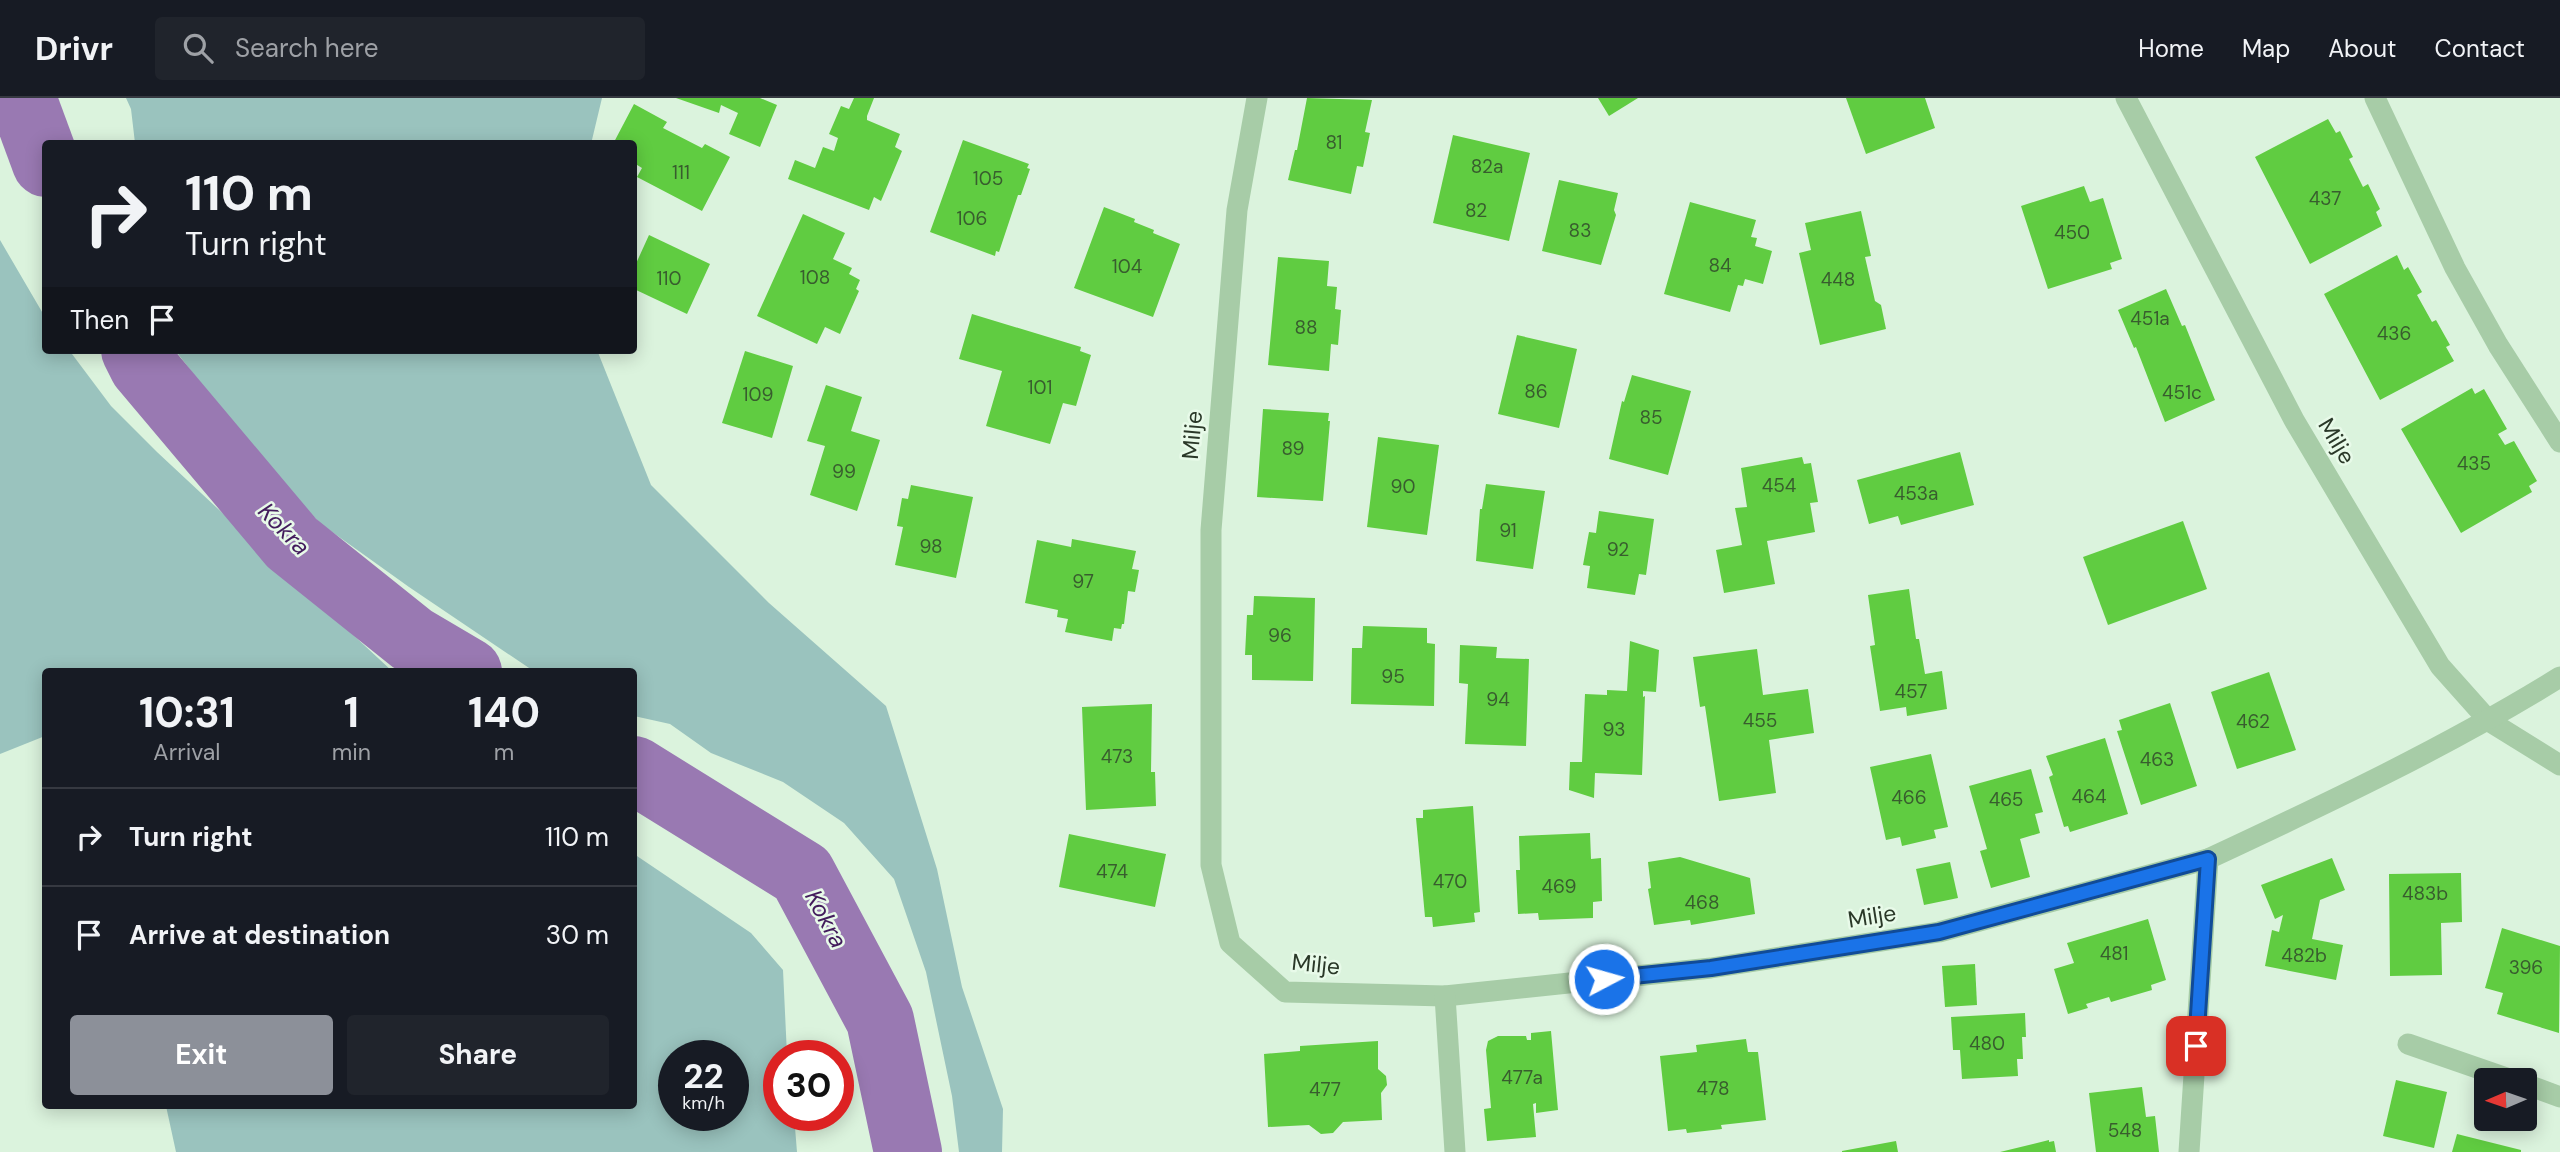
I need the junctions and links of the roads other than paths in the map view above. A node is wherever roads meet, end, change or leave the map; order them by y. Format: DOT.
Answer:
graph roads {
  1 [pos="1256,98"];
  2 [pos="2126,98"];
  3 [pos="2375,98"];
  4 [pos="2560,442"];
  5 [pos="2560,677"];
  6 [pos="2489,721"];
  7 [pos="2560,765"];
  8 [pos="2208,859"];
  9 [pos="1445,996"];
  10 [pos="2408,1044"];
  11 [pos="2477,1068"];
  12 [pos="2538,1089"];
  13 [pos="2560,1097"];
  14 [pos="1455,1152"];
  15 [pos="2189,1152"];
  1 -- 9 [label="street, Milje"];
  2 -- 6 [label="street, Milje"];
  3 -- 4 [label="street"];
  5 -- 6 [label="street, Milje"];
  6 -- 7 [label="street, Milje"];
  6 -- 8 [label="street, Milje"];
  8 -- 9 [label="street, Milje"];
  8 -- 15 [label="street"];
  9 -- 14 [label="street"];
  10 -- 11 [label="street"];
  12 -- 13 [label="street"];
}
